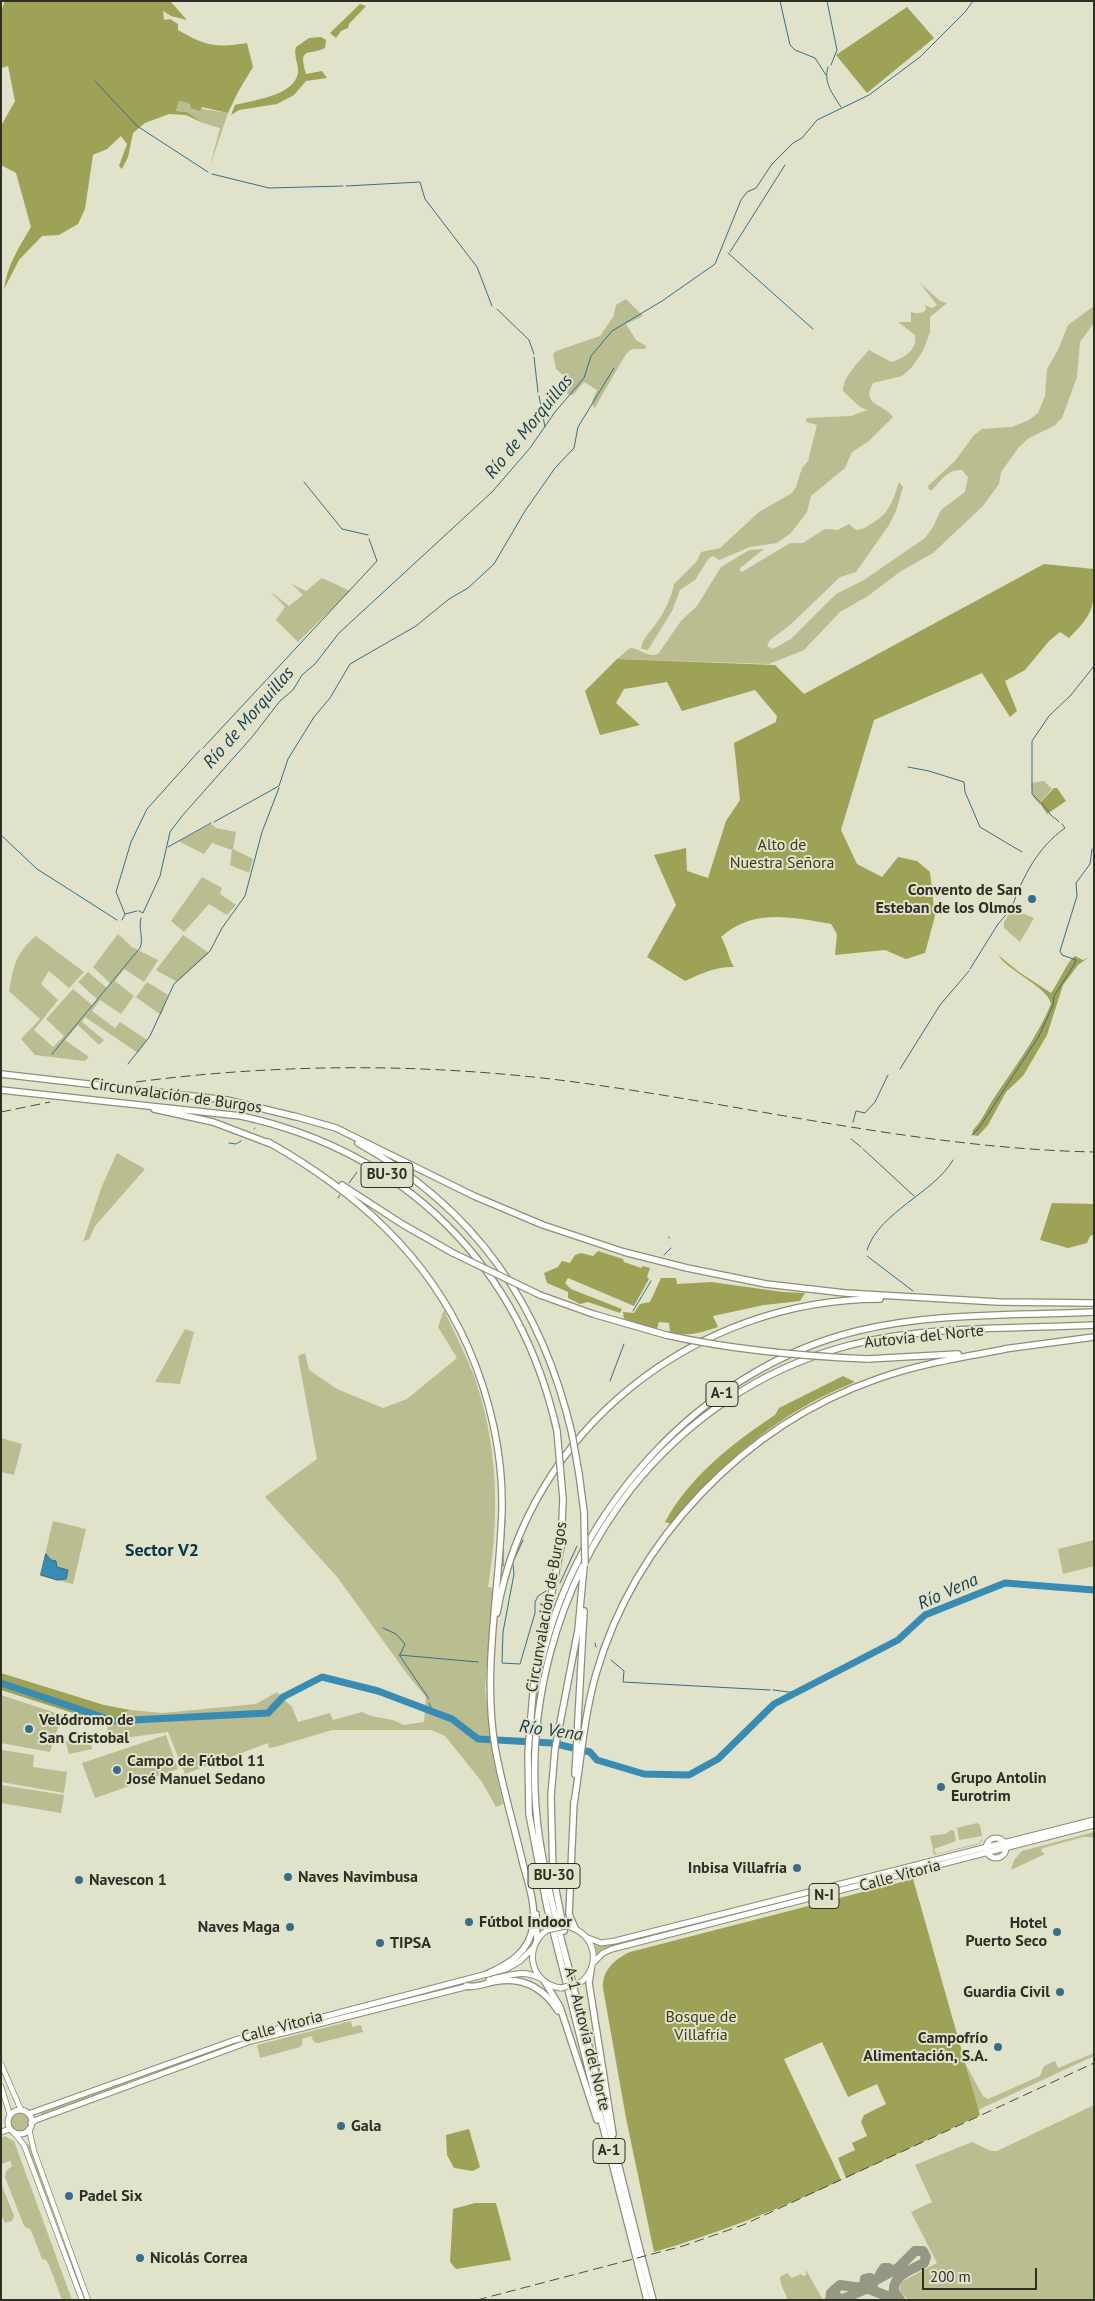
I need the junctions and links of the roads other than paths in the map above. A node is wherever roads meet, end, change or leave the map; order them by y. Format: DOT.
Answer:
graph roads {
  1 [pos="1,1074"];
  2 [pos="1,1090"];
  3 [pos="84,1099"];
  4 [pos="294,1116"];
  5 [pos="268,1142"];
  6 [pos="998,1302"];
  7 [pos="1094,1303"];
  8 [pos="1094,1312"];
  9 [pos="1094,1325"];
  10 [pos="1094,1337"];
  11 [pos="1006,1349"];
  12 [pos="584,1564"];
  13 [pos="490,1674"];
  14 [pos="530,1718"];
  15 [pos="535,1777"];
  16 [pos="576,1784"];
  17 [pos="1094,1820"];
  18 [pos="1094,1825"];
  19 [pos="533,1837"];
  20 [pos="1005,1846"];
  21 [pos="986,1851"];
  22 [pos="526,1876"];
  23 [pos="575,1928"];
  24 [pos="588,1938"];
  25 [pos="537,1940"];
  26 [pos="534,1947"];
  27 [pos="594,1963"];
  28 [pos="591,1970"];
  29 [pos="570,1972"];
  30 [pos="487,1974"];
  31 [pos="543,1981"];
  32 [pos="466,1986"];
  33 [pos="256,2033"];
  34 [pos="266,2037"];
  35 [pos="222,2051"];
  36 [pos="578,2058"];
  37 [pos="1,2064"];
  38 [pos="1,2086"];
  39 [pos="21,2110"];
  40 [pos="28,2114"];
  41 [pos="10,2115"];
  42 [pos="8,2122"];
  43 [pos="32,2123"];
  44 [pos="1,2125"];
  45 [pos="29,2129"];
  46 [pos="12,2131"];
  47 [pos="1,2132"];
  48 [pos="622,2180"];
  49 [pos="618,2189"];
  50 [pos="82,2300"];
  51 [pos="88,2300"];
  52 [pos="647,2300"];
  53 [pos="652,2300"];
  1 -- 4 [label="highway, Circunvalación de Burgos / BU-30"];
  2 -- 3 [label="highway, Circunvalación de Burgos / BU-30"];
  3 -- 5 [label="highway"];
  3 -- 14 [label="highway, Circunvalación de Burgos / BU-30, bridge"];
  4 -- 6 [label="highway"];
  4 -- 12 [label="highway, Circunvalación de Burgos / BU-30, bridge"];
  5 -- 11 [label="highway, bridge"];
  5 -- 13 [label="highway"];
  6 -- 7 [label="highway"];
  6 -- 13 [label="highway"];
  8 -- 14 [label="highway, Autovía del Norte / A-1"];
  9 -- 15 [label="highway, Autovía del Norte / A-1"];
  10 -- 11 [label="highway"];
  11 -- 16 [label="highway"];
  12 -- 16 [label="highway"];
  12 -- 29 [label="highway, Circunvalación de Burgos / BU-30"];
  13 -- 22 [label="highway"];
  14 -- 19 [label="highway, Circunvalación de Burgos / BU-30"];
  15 -- 29 [label="highway, A-1 Autovía del Norte / A-1"];
  16 -- 23 [label="highway"];
  17 -- 20 [label="highway, N-I"];
  18 -- 20 [label="highway, N-I"];
  19 -- 49 [label="highway, A-1 Autovía del Norte / A-1"];
  20 -- 21 [label="highway, N-I"];
  20 -- 21 [label="highway"];
  21 -- 24 [label="highway, Calle Vitoria / N-I"];
  21 -- 27 [label="highway, Calle Vitoria / N-I"];
  22 -- 25 [label="highway"];
  22 -- 30 [label="highway"];
  23 -- 24 [label="highway, N-I"];
  23 -- 25 [label="highway, N-I, bridge"];
  24 -- 27 [label="highway"];
  25 -- 26 [label="highway, N-I"];
  26 -- 30 [label="highway, Calle Vitoria"];
  26 -- 31 [label="highway, N-I"];
  27 -- 28 [label="highway"];
  28 -- 31 [label="highway, bridge"];
  28 -- 48 [label="highway, A-1"];
  29 -- 48 [label="highway, A-1 Autovía del Norte / A-1"];
  30 -- 33 [label="highway, Calle Vitoria"];
  31 -- 32 [label="highway, Calle Vitoria"];
  31 -- 36 [label="highway"];
  32 -- 34 [label="highway, Calle Vitoria"];
  32 -- 36 [label="highway"];
  33 -- 34 [label="highway"];
  33 -- 35 [label="highway"];
  33 -- 40 [label="highway, Calle Vitoria"];
  34 -- 35 [label="highway, Calle Vitoria"];
  35 -- 43 [label="highway, Calle Vitoria"];
  36 -- 49 [label="highway"];
  37 -- 39 [label="main road"];
  38 -- 41 [label="main road"];
  39 -- 40 [label="highway"];
  39 -- 41 [label="highway"];
  40 -- 43 [label="highway"];
  41 -- 42 [label="highway"];
  42 -- 44 [label="highway"];
  42 -- 46 [label="highway"];
  43 -- 45 [label="highway"];
  45 -- 46 [label="highway"];
  45 -- 51 [label="main road"];
  46 -- 47 [label="highway"];
  46 -- 50 [label="main road"];
  48 -- 53 [label="highway, A-1 Autovía del Norte / A-1"];
  49 -- 52 [label="highway, A-1 Autovía del Norte / A-1"];
}
